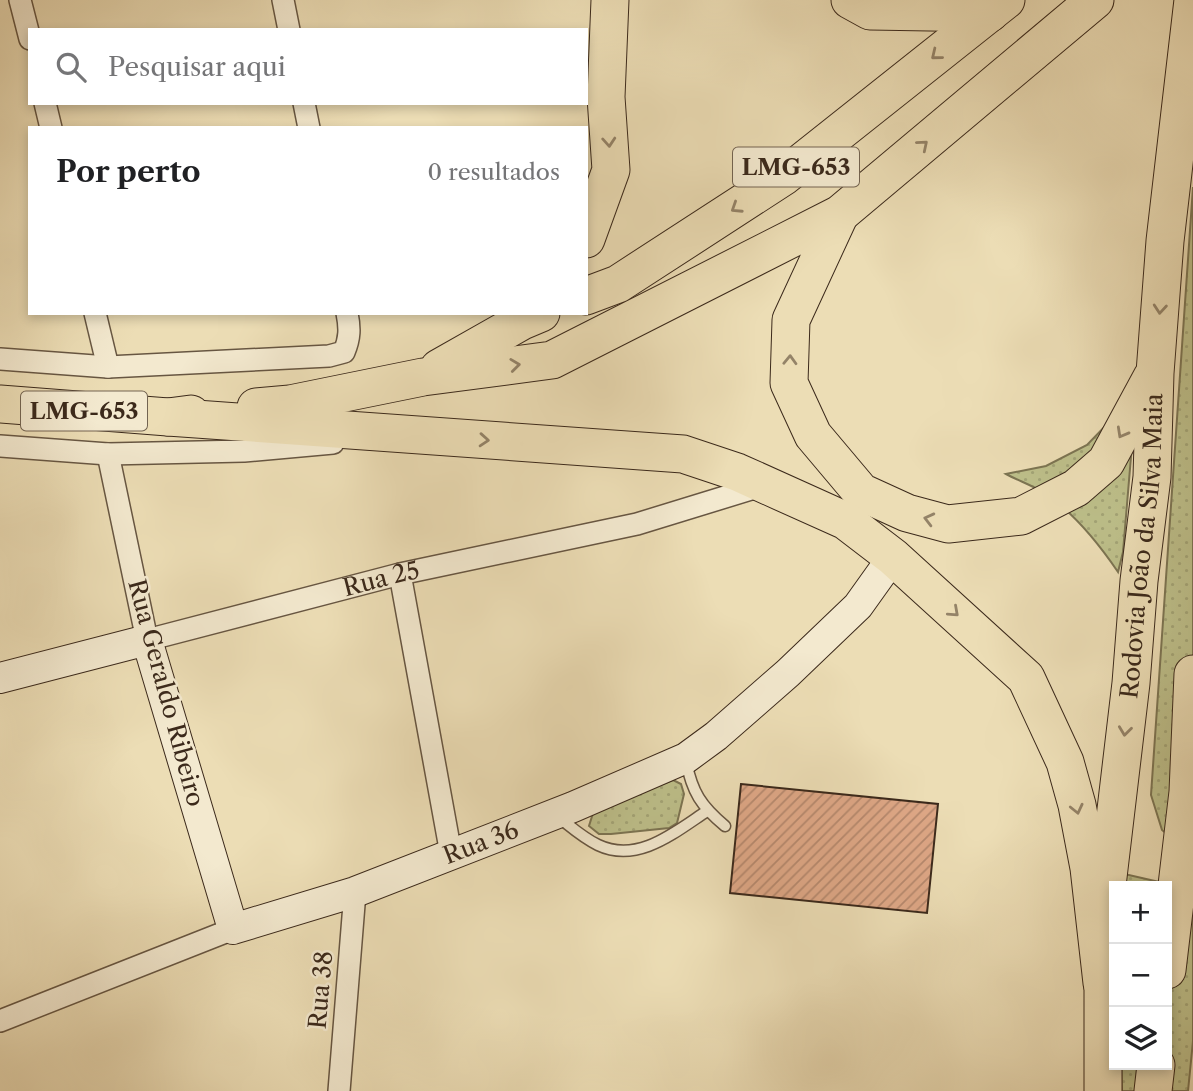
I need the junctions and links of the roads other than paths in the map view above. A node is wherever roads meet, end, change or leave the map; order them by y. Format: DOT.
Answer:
graph roads {
  1 [pos="20,0"];
  2 [pos="283,0"];
  3 [pos="610,0"];
  4 [pos="850,0"];
  5 [pos="1095,0"];
  6 [pos="1192,0"];
  7 [pos="998,6"];
  8 [pos="289,28"];
  9 [pos="28,31"];
  10 [pos="45,105"];
  11 [pos="304,105"];
  12 [pos="51,126"];
  13 [pos="309,126"];
  14 [pos="840,214"];
  15 [pos="588,233"];
  16 [pos="588,295"];
  17 [pos="95,315"];
  18 [pos="347,315"];
  19 [pos="530,316"];
  20 [pos="0,359"];
  21 [pos="108,367"];
  22 [pos="1155,373"];
  23 [pos="423,377"];
  24 [pos="0,404"];
  25 [pos="168,417"];
  26 [pos="415,435"];
  27 [pos="0,446"];
  28 [pos="108,454"];
  29 [pos="765,484"];
  30 [pos="893,556"];
  31 [pos="400,574"];
  32 [pos="147,640"];
  33 [pos="1193,674"];
  34 [pos="0,678"];
  35 [pos="686,758"];
  36 [pos="707,811"];
  37 [pos="555,815"];
  38 [pos="725,826"];
  39 [pos="451,854"];
  40 [pos="355,892"];
  41 [pos="233,929"];
  42 [pos="1170,944"];
  43 [pos="1102,983"];
  44 [pos="0,1021"];
  45 [pos="1155,1070"];
  46 [pos="339,1091"];
  47 [pos="1103,1091"];
  48 [pos="1153,1091"];
  1 -- 9 [label="street"];
  2 -- 8 [label="street"];
  3 -- 15 [label="highway, one-way"];
  4 -- 7 [label="highway"];
  14 -- 5 [label="highway, LMG-653, one-way"];
  6 -- 22 [label="highway, Rodovia João da Silva Maia, one-way"];
  7 -- 16 [label="highway, LMG-653, one-way"];
  10 -- 12 [label="street"];
  11 -- 13 [label="street"];
  22 -- 14 [label="highway, one-way"];
  23 -- 14 [label="highway, LMG-653, one-way"];
  17 -- 21 [label="street"];
  18 -- 21 [label="street"];
  19 -- 23 [label="highway, LMG-653"];
  20 -- 21 [label="street"];
  22 -- 43 [label="highway, Rodovia João da Silva Maia, one-way"];
  23 -- 25 [label="highway, LMG-653"];
  24 -- 25 [label="highway, LMG-653"];
  25 -- 26 [label="highway"];
  26 -- 28 [label="street"];
  26 -- 29 [label="highway, one-way"];
  27 -- 28 [label="street"];
  28 -- 32 [label="street, Rua Geraldo Ribeiro"];
  29 -- 30 [label="highway"];
  29 -- 31 [label="street, Rua 25"];
  30 -- 35 [label="street, Rua 36"];
  30 -- 43 [label="highway, one-way"];
  31 -- 32 [label="street, Rua 25"];
  31 -- 39 [label="street"];
  32 -- 34 [label="street, Rua 25"];
  32 -- 41 [label="street, Rua Geraldo Ribeiro"];
  33 -- 42 [label="highway"];
  35 -- 36 [label="lane"];
  35 -- 37 [label="street, Rua 36"];
  36 -- 37 [label="lane"];
  36 -- 38 [label="lane"];
  37 -- 39 [label="street, Rua 36"];
  39 -- 40 [label="street, Rua 36"];
  40 -- 41 [label="street, Rua 36"];
  40 -- 46 [label="street, Rua 38"];
  41 -- 44 [label="street, Rua 36"];
  43 -- 47 [label="highway, Rodovia João da Silva Maia"];
  45 -- 48 [label="highway"];
}
